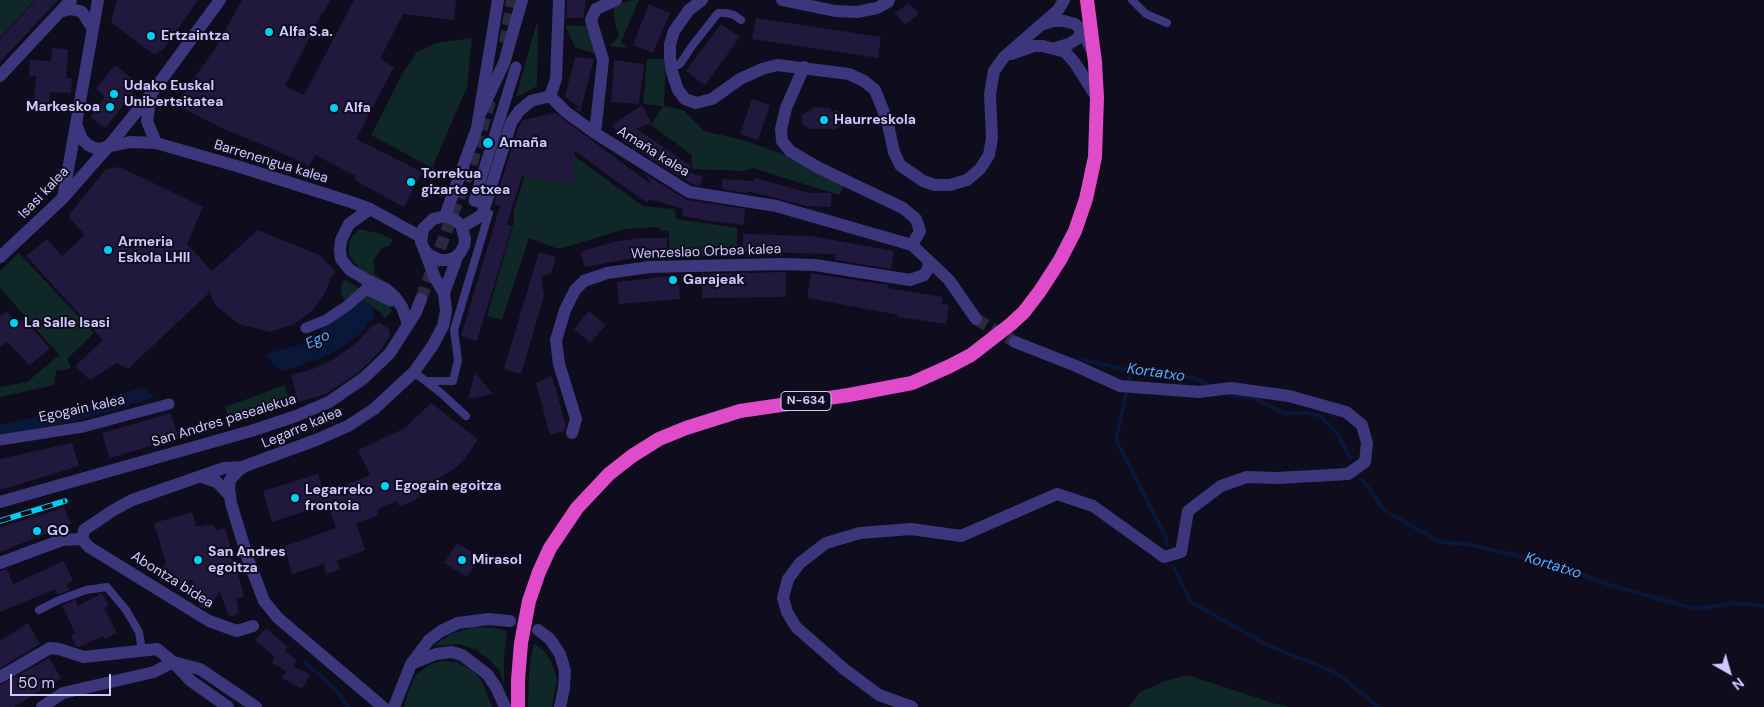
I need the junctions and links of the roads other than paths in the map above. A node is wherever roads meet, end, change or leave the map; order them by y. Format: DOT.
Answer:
graph roads {
  1 [pos="71,0"];
  2 [pos="98,0"];
  3 [pos="220,0"];
  4 [pos="498,0"];
  5 [pos="522,0"];
  6 [pos="559,0"];
  7 [pos="616,0"];
  8 [pos="702,0"];
  9 [pos="782,0"];
  10 [pos="889,0"];
  11 [pos="1064,0"];
  12 [pos="1132,0"];
  13 [pos="1088,6"];
  14 [pos="63,11"];
  15 [pos="741,20"];
  16 [pos="1166,23"];
  17 [pos="1039,26"];
  18 [pos="93,29"];
  19 [pos="1083,31"];
  20 [pos="1053,48"];
  21 [pos="1004,57"];
  22 [pos="1095,62"];
  23 [pos="516,67"];
  24 [pos="672,68"];
  25 [pos="804,68"];
  26 [pos="0,76"];
  27 [pos="151,94"];
  28 [pos="550,96"];
  29 [pos="1096,98"];
  30 [pos="480,114"];
  31 [pos="76,124"];
  32 [pos="595,133"];
  33 [pos="156,143"];
  34 [pos="107,148"];
  35 [pos="63,198"];
  36 [pos="487,208"];
  37 [pos="370,209"];
  38 [pos="445,216"];
  39 [pos="462,227"];
  40 [pos="423,243"];
  41 [pos="912,245"];
  42 [pos="458,254"];
  43 [pos="0,256"];
  44 [pos="929,261"];
  45 [pos="368,285"];
  46 [pos="444,293"];
  47 [pos="422,299"];
  48 [pos="976,319"];
  49 [pos="408,324"];
  50 [pos="306,328"];
  51 [pos="1015,342"];
  52 [pos="414,372"];
  53 [pos="426,381"];
  54 [pos="169,404"];
  55 [pos="466,416"];
  56 [pos="572,433"];
  57 [pos="0,440"];
  58 [pos="243,467"];
  59 [pos="202,477"];
  60 [pos="230,492"];
  61 [pos="0,502"];
  62 [pos="82,539"];
  63 [pos="0,563"];
  64 [pos="39,610"];
  65 [pos="510,620"];
  66 [pos="253,626"];
  67 [pos="538,630"];
  68 [pos="142,651"];
  69 [pos="173,662"];
  70 [pos="411,664"];
  71 [pos="0,677"];
  72 [pos="42,707"];
  73 [pos="228,707"];
  74 [pos="256,707"];
  75 [pos="383,707"];
  76 [pos="394,707"];
  77 [pos="505,707"];
  78 [pos="518,707"];
  79 [pos="560,707"];
  80 [pos="912,707"];
  1 -- 14 [label="street"];
  2 -- 18 [label="street"];
  3 -- 27 [label="street, Isasi kalea"];
  4 -- 30 [label="street"];
  5 -- 30 [label="street"];
  6 -- 28 [label="street"];
  7 -- 32 [label="street"];
  8 -- 24 [label="street"];
  9 -- 10 [label="street"];
  11 -- 17 [label="street"];
  12 -- 16 [label="lane"];
  13 -- 19 [label="street"];
  13 -- 22 [label="highway, N-634"];
  14 -- 18 [label="street"];
  14 -- 26 [label="street"];
  15 -- 24 [label="lane"];
  17 -- 19 [label="street"];
  17 -- 21 [label="street"];
  18 -- 31 [label="street"];
  19 -- 20 [label="street"];
  19 -- 22 [label="street"];
  20 -- 21 [label="street"];
  20 -- 29 [label="street"];
  21 -- 25 [label="street"];
  22 -- 29 [label="highway, N-634"];
  23 -- 36 [label="street"];
  24 -- 25 [label="street"];
  25 -- 41 [label="street"];
  27 -- 33 [label="street"];
  27 -- 34 [label="street, Isasi kalea"];
  28 -- 32 [label="street, Amaña kalea"];
  28 -- 36 [label="street"];
  29 -- 78 [label="highway, N-634"];
  30 -- 38 [label="street"];
  31 -- 34 [label="street"];
  31 -- 35 [label="street"];
  32 -- 41 [label="street, Amaña kalea"];
  33 -- 34 [label="street, Barrenengua kalea"];
  33 -- 37 [label="street, Barrenengua kalea"];
  34 -- 35 [label="street, Isasi kalea"];
  35 -- 43 [label="street, Isasi kalea"];
  36 -- 39 [label="street"];
  36 -- 53 [label="lane"];
  37 -- 40 [label="street, Barrenengua kalea"];
  37 -- 45 [label="street"];
  38 -- 39 [label="street"];
  38 -- 40 [label="street"];
  39 -- 42 [label="street"];
  40 -- 42 [label="street"];
  40 -- 46 [label="street"];
  41 -- 44 [label="street"];
  42 -- 46 [label="street"];
  44 -- 48 [label="street"];
  44 -- 56 [label="street, Wenzeslao Orbea kalea"];
  45 -- 49 [label="street"];
  45 -- 50 [label="street"];
  46 -- 52 [label="street, Legarre kalea"];
  47 -- 49 [label="street, San Andres pasealekua"];
  49 -- 61 [label="street, San Andres pasealekua"];
  51 -- 80 [label="street"];
  52 -- 53 [label="lane"];
  52 -- 58 [label="street, Legarre kalea"];
  53 -- 55 [label="lane"];
  54 -- 57 [label="street, Egogain kalea"];
  58 -- 59 [label="street, Legarre kalea"];
  58 -- 60 [label="street"];
  59 -- 60 [label="street"];
  59 -- 62 [label="street"];
  60 -- 75 [label="street"];
  62 -- 63 [label="street"];
  62 -- 66 [label="street, Abontza bidea"];
  64 -- 68 [label="lane"];
  65 -- 70 [label="street"];
  67 -- 79 [label="street"];
  68 -- 69 [label="street"];
  68 -- 71 [label="street"];
  69 -- 72 [label="street"];
  69 -- 73 [label="street"];
  69 -- 74 [label="street"];
  70 -- 76 [label="street"];
  70 -- 77 [label="street"];
}
